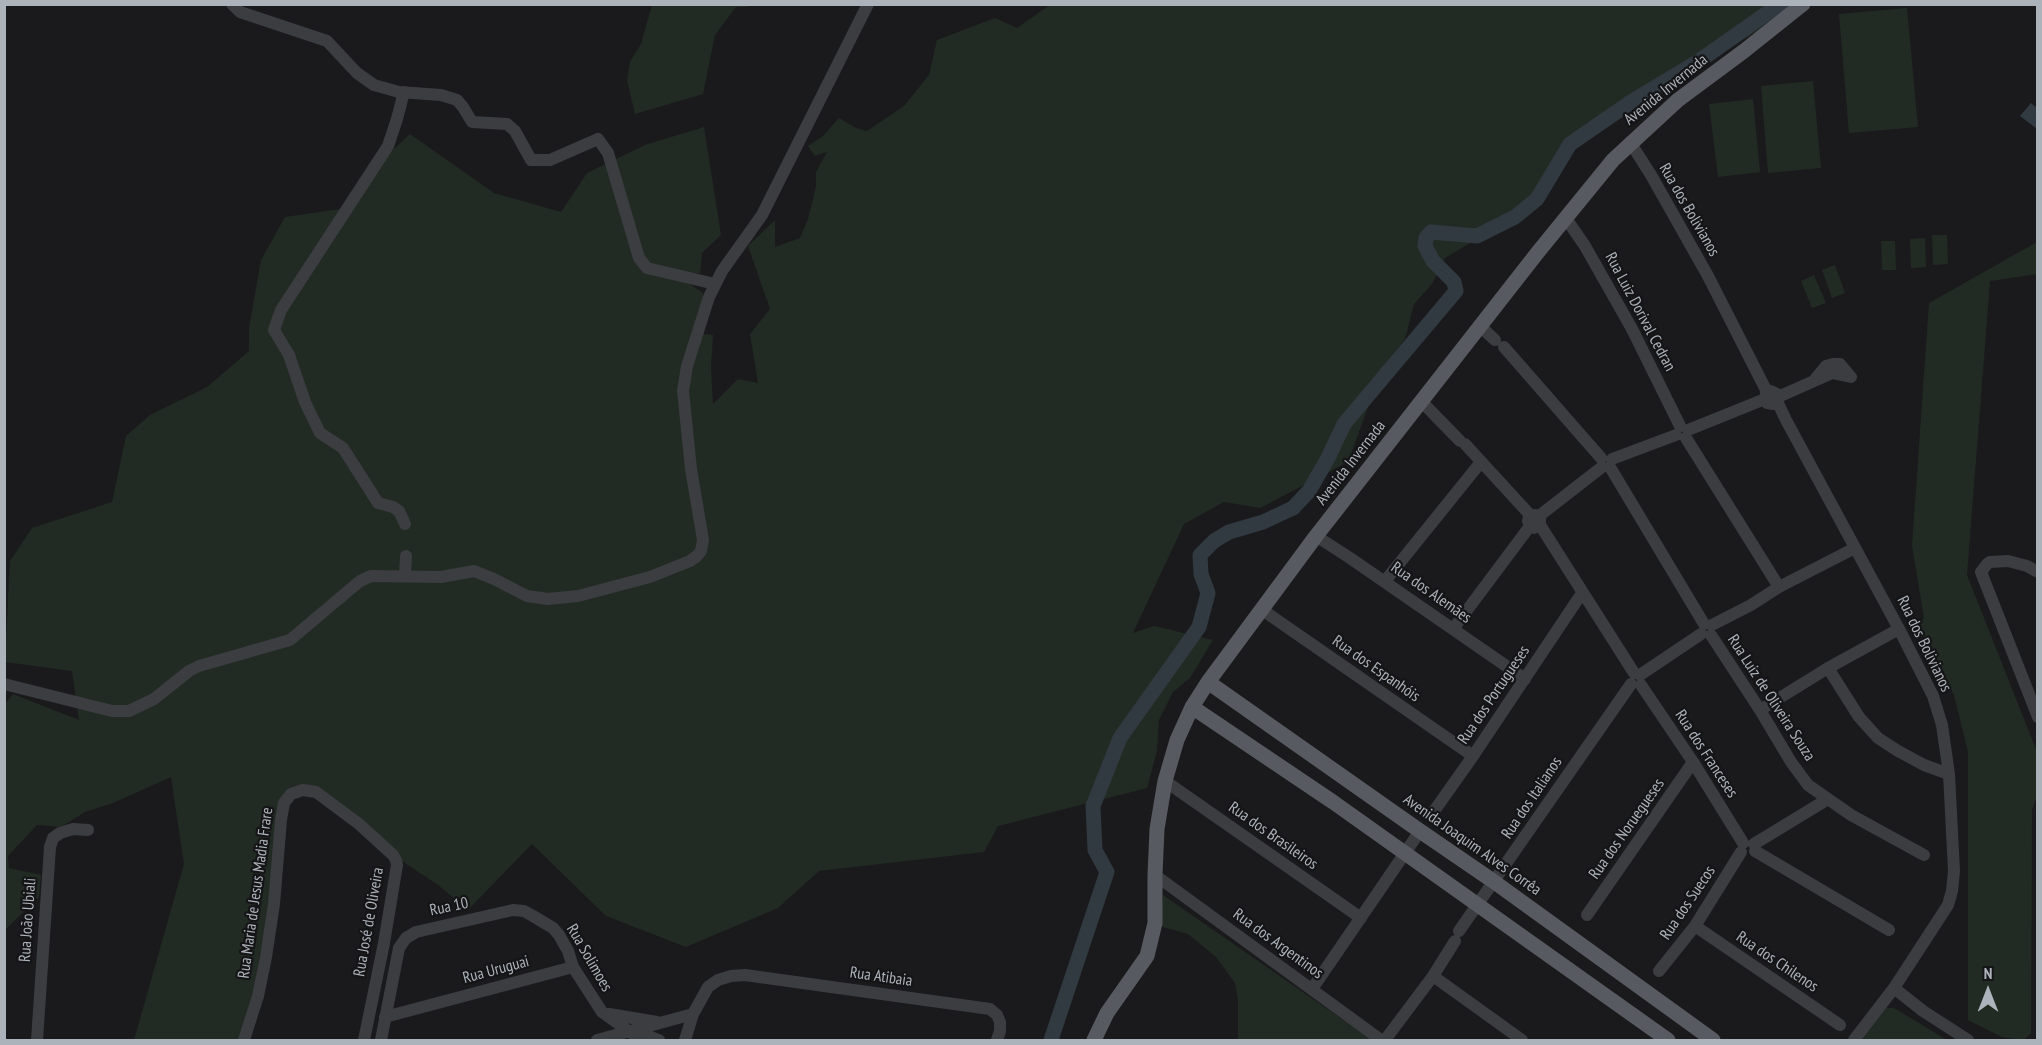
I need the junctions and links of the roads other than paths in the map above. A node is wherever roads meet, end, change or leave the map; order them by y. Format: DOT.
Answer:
graph roads {
  1 [pos="232,4"];
  2 [pos="868,4"];
  3 [pos="1803,4"];
  4 [pos="404,92"];
  5 [pos="1630,142"];
  6 [pos="1565,217"];
  7 [pos="716,284"];
  8 [pos="1480,326"];
  9 [pos="1815,379"];
  10 [pos="1772,397"];
  11 [pos="1422,402"];
  12 [pos="1683,432"];
  13 [pos="1481,462"];
  14 [pos="1606,463"];
  15 [pos="1535,521"];
  16 [pos="405,524"];
  17 [pos="1316,536"];
  18 [pos="1856,549"];
  19 [pos="406,556"];
  20 [pos="2037,572"];
  21 [pos="405,576"];
  22 [pos="1385,581"];
  23 [pos="1779,587"];
  24 [pos="1582,593"];
  25 [pos="1261,609"];
  26 [pos="1453,628"];
  27 [pos="1899,628"];
  28 [pos="1707,630"];
  29 [pos="1828,668"];
  30 [pos="1525,679"];
  31 [pos="1636,679"];
  32 [pos="1208,682"];
  33 [pos="4,684"];
  34 [pos="1192,707"];
  35 [pos="1760,710"];
  36 [pos="2037,717"];
  37 [pos="1473,756"];
  38 [pos="1693,762"];
  39 [pos="1950,774"];
  40 [pos="1165,782"];
  41 [pos="1828,799"];
  42 [pos="1432,814"];
  43 [pos="359,824"];
  44 [pos="87,830"];
  45 [pos="1420,831"];
  46 [pos="1748,848"];
  47 [pos="1405,854"];
  48 [pos="1924,855"];
  49 [pos="1155,875"];
  50 [pos="1493,880"];
  51 [pos="1478,905"];
  52 [pos="513,910"];
  53 [pos="1587,915"];
  54 [pos="1361,918"];
  55 [pos="1695,926"];
  56 [pos="1889,930"];
  57 [pos="573,967"];
  58 [pos="1659,971"];
  59 [pos="1433,976"];
  60 [pos="1894,988"];
  61 [pos="1312,989"];
  62 [pos="1653,999"];
  63 [pos="388,1003"];
  64 [pos="426,1006"];
  65 [pos="602,1012"];
  66 [pos="693,1014"];
  67 [pos="1634,1016"];
  68 [pos="385,1017"];
  69 [pos="662,1023"];
  70 [pos="1840,1025"];
  71 [pos="631,1033"];
  72 [pos="598,1040"];
  73 [pos="37,1041"];
  74 [pos="244,1041"];
  75 [pos="364,1041"];
  76 [pos="381,1041"];
  77 [pos="659,1041"];
  78 [pos="664,1041"];
  79 [pos="685,1041"];
  80 [pos="996,1041"];
  81 [pos="1094,1041"];
  82 [pos="1383,1041"];
  83 [pos="1522,1041"];
  84 [pos="1668,1041"];
  85 [pos="1713,1041"];
  86 [pos="1854,1041"];
  87 [pos="1968,1041"];
  1 -- 4 [label="street"];
  2 -- 7 [label="street"];
  3 -- 5 [label="main road, Avenida Invernada"];
  4 -- 7 [label="street"];
  4 -- 16 [label="street"];
  5 -- 6 [label="main road, Avenida Invernada"];
  5 -- 10 [label="street, Rua dos Bolivianos"];
  6 -- 8 [label="main road, Avenida Invernada"];
  6 -- 12 [label="street, Rua Luiz Dorival Cedran"];
  7 -- 21 [label="street"];
  8 -- 11 [label="main road, Avenida Invernada"];
  8 -- 14 [label="street, Rua Luiz de Oliveira Souza"];
  9 -- 10 [label="street"];
  10 -- 12 [label="street"];
  10 -- 18 [label="street, Rua dos Bolivianos"];
  11 -- 13 [label="street, Rua dos Franceses"];
  11 -- 17 [label="main road, Avenida Invernada"];
  12 -- 14 [label="street"];
  12 -- 23 [label="street, Rua Luiz Dorival Cedran"];
  13 -- 15 [label="street, Rua dos Franceses"];
  13 -- 22 [label="street"];
  14 -- 15 [label="street"];
  14 -- 28 [label="street, Rua Luiz de Oliveira Souza"];
  15 -- 24 [label="street, Rua dos Franceses"];
  15 -- 26 [label="street"];
  17 -- 22 [label="street, Rua dos Alemães"];
  17 -- 25 [label="main road, Avenida Invernada"];
  18 -- 23 [label="street, Rua dos Italianos"];
  18 -- 27 [label="street, Rua dos Bolivianos"];
  19 -- 21 [label="street"];
  20 -- 36 [label="street"];
  21 -- 33 [label="street"];
  22 -- 26 [label="street, Rua dos Alemães"];
  23 -- 28 [label="street, Rua dos Italianos"];
  24 -- 30 [label="street, Rua dos Portugueses"];
  24 -- 31 [label="street, Rua dos Franceses"];
  25 -- 32 [label="main road, Avenida Invernada"];
  25 -- 37 [label="street, Rua dos Espanhóis"];
  26 -- 30 [label="street, Rua dos Alemães"];
  27 -- 29 [label="street"];
  27 -- 39 [label="street, Rua dos Bolivianos"];
  28 -- 31 [label="street, Rua dos Italianos"];
  28 -- 35 [label="street, Rua Luiz de Oliveira Souza"];
  29 -- 35 [label="street"];
  29 -- 39 [label="street"];
  30 -- 37 [label="street, Rua dos Portugueses"];
  31 -- 38 [label="street, Rua dos Franceses"];
  31 -- 50 [label="street, Rua dos Italianos"];
  32 -- 34 [label="main road, Avenida Invernada"];
  32 -- 45 [label="main road, Avenida Joaquim Alves Corrêa"];
  34 -- 40 [label="main road, Avenida Invernada"];
  34 -- 47 [label="main road"];
  35 -- 41 [label="street, Rua Luiz de Oliveira Souza"];
  37 -- 42 [label="street, Rua dos Portugueses"];
  38 -- 46 [label="street, Rua dos Franceses"];
  38 -- 53 [label="street, Rua dos Noruegueses"];
  39 -- 60 [label="street, Rua dos Bolivianos"];
  40 -- 49 [label="main road, Avenida Invernada"];
  40 -- 54 [label="street, Rua dos Brasileiros"];
  41 -- 46 [label="street, Rua dos Suecos"];
  41 -- 48 [label="street, Rua Luiz de Oliveira Souza"];
  43 -- 74 [label="street, Rua Maria de Jesus Madia Frare"];
  43 -- 75 [label="street, Rua José de Oliveira"];
  44 -- 73 [label="street, Rua João Ubiali"];
  45 -- 47 [label="street"];
  45 -- 50 [label="main road, Avenida Joaquim Alves Corrêa"];
  46 -- 55 [label="street, Rua dos Suecos"];
  46 -- 56 [label="street, Rua dos Franceses"];
  47 -- 51 [label="main road"];
  47 -- 54 [label="street"];
  49 -- 61 [label="street, Rua dos Argentinos"];
  49 -- 81 [label="main road, Avenida Invernada"];
  50 -- 51 [label="street, Rua dos Italianos"];
  50 -- 62 [label="main road, Avenida Joaquim Alves Corrêa"];
  51 -- 59 [label="street, Rua dos Italianos"];
  51 -- 67 [label="main road"];
  52 -- 57 [label="street, Rua Solimoes"];
  52 -- 63 [label="street, Rua 10"];
  54 -- 61 [label="street"];
  55 -- 58 [label="street, Rua dos Suecos"];
  55 -- 70 [label="street, Rua dos Chilenos"];
  57 -- 64 [label="street, Rua Uruguai"];
  57 -- 65 [label="street, Rua Solimoes"];
  59 -- 82 [label="street, Rua dos Italianos"];
  59 -- 83 [label="street"];
  60 -- 86 [label="street, Rua dos Bolivianos"];
  60 -- 87 [label="street"];
  61 -- 82 [label="street, Rua dos Argentinos"];
  62 -- 67 [label="main road"];
  62 -- 85 [label="main road, Avenida Joaquim Alves Corrêa"];
  63 -- 64 [label="street, Rua Uruguai"];
  63 -- 68 [label="street"];
  64 -- 68 [label="street, Rua Uruguai"];
  65 -- 69 [label="street, Rua Solimoes"];
  65 -- 71 [label="street, Rua Solimoes"];
  65 -- 72 [label="street"];
  66 -- 69 [label="street"];
  66 -- 79 [label="street"];
  66 -- 80 [label="street, Rua Atibaia"];
  67 -- 84 [label="main road"];
  68 -- 76 [label="street"];
  69 -- 71 [label="street"];
  69 -- 78 [label="street"];
  71 -- 72 [label="street"];
  71 -- 77 [label="street"];
}
